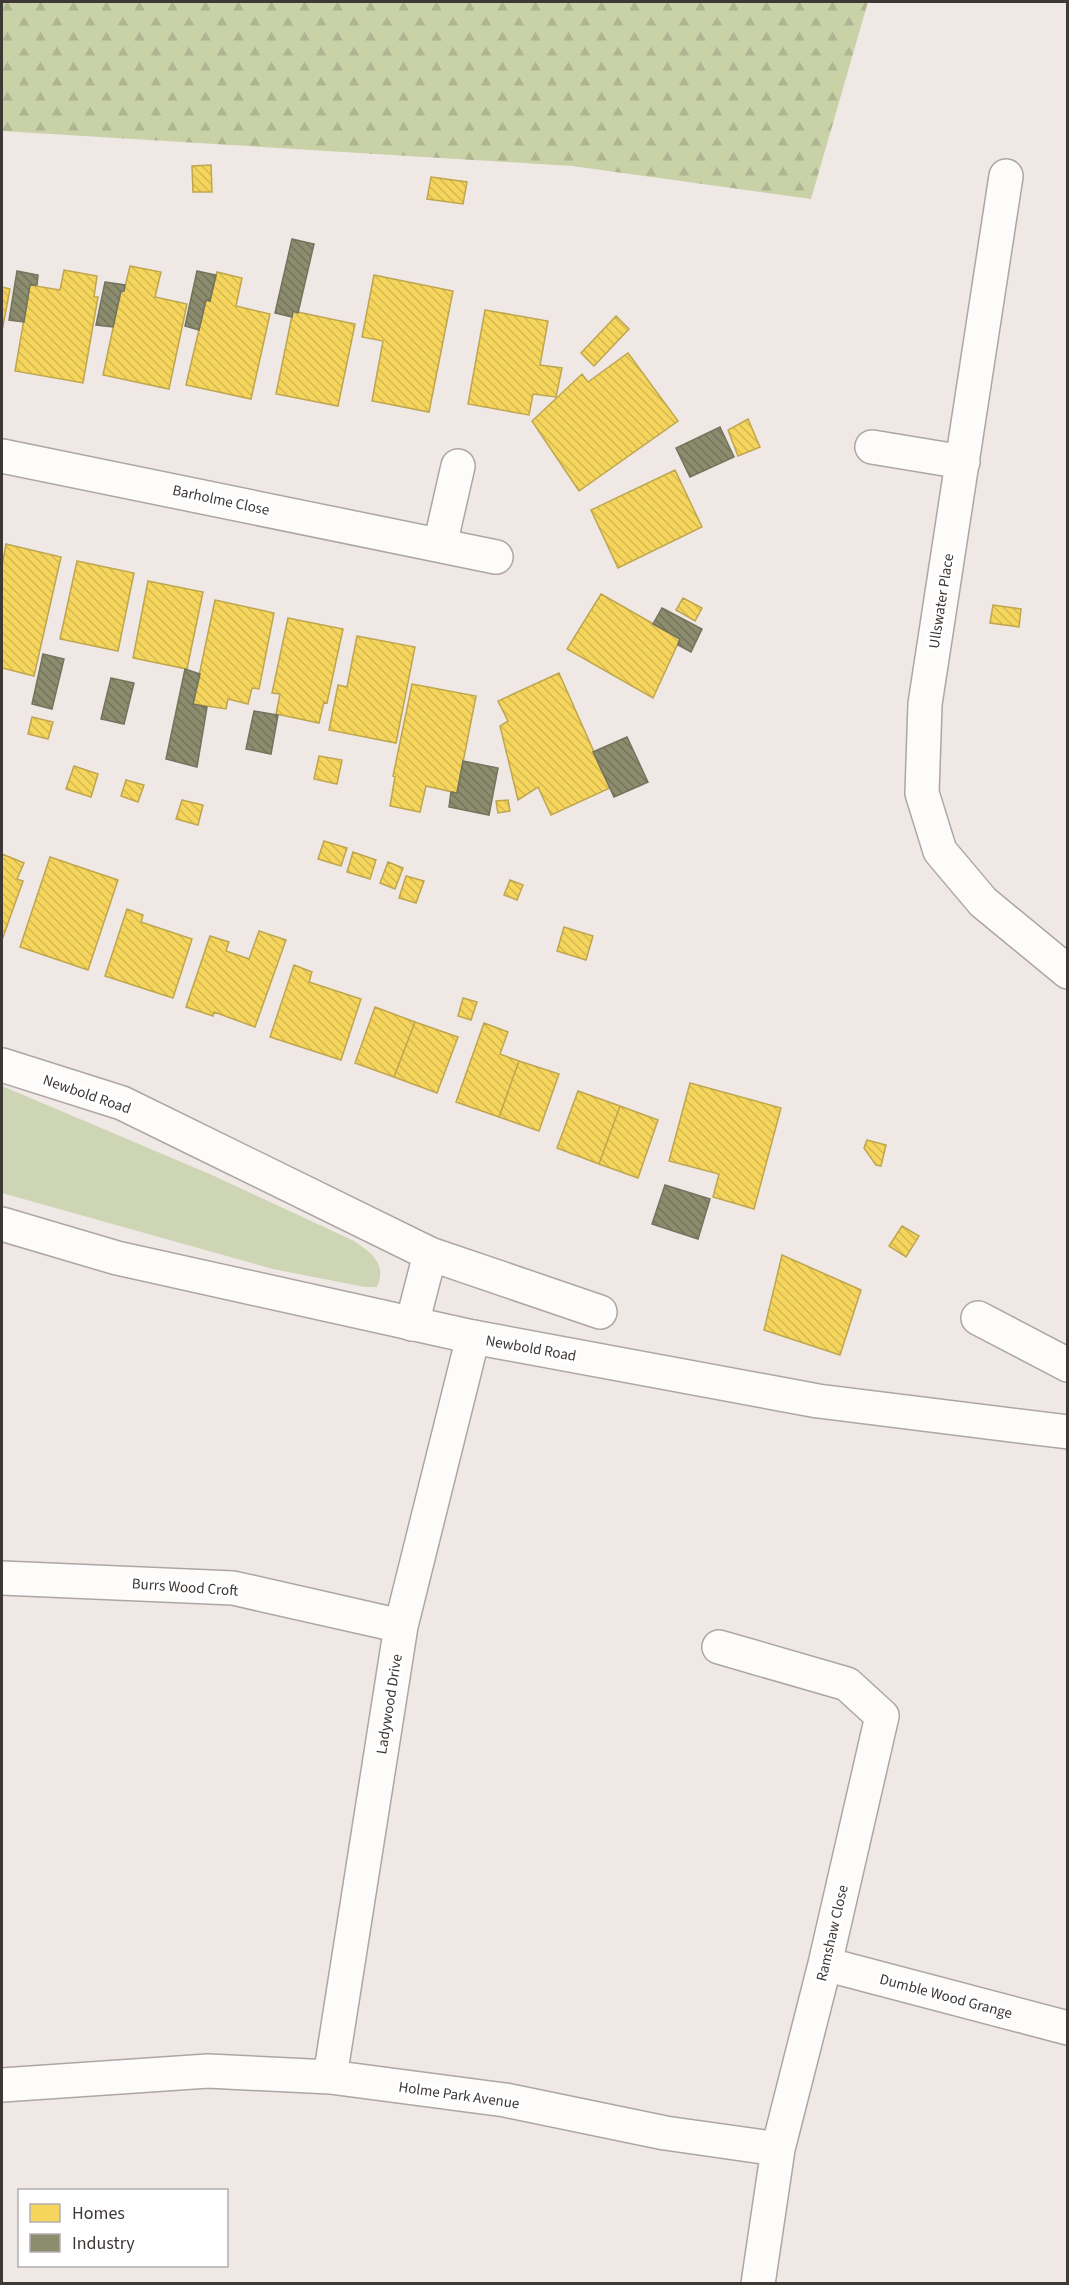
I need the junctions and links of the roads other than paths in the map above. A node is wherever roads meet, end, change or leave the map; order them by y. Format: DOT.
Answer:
graph roads {
  1 [pos="1006,176"];
  2 [pos="872,447"];
  3 [pos="2,456"];
  4 [pos="963,462"];
  5 [pos="458,466"];
  6 [pos="440,545"];
  7 [pos="496,557"];
  8 [pos="1068,972"];
  9 [pos="2,1065"];
  10 [pos="2,1224"];
  11 [pos="430,1254"];
  12 [pos="600,1312"];
  13 [pos="978,1318"];
  14 [pos="412,1324"];
  15 [pos="473,1337"];
  16 [pos="1068,1365"];
  17 [pos="1068,1432"];
  18 [pos="2,1578"];
  19 [pos="401,1626"];
  20 [pos="719,1647"];
  21 [pos="825,1964"];
  22 [pos="1068,2028"];
  23 [pos="330,2077"];
  24 [pos="2,2085"];
  25 [pos="778,2149"];
  26 [pos="758,2283"];
  1 -- 4 [label="street, Ullswater Place"];
  2 -- 4 [label="street"];
  3 -- 6 [label="street, Barholme Close"];
  4 -- 8 [label="street, Ullswater Place"];
  5 -- 6 [label="street"];
  6 -- 7 [label="street, Barholme Close"];
  9 -- 11 [label="street, Newbold Road"];
  10 -- 14 [label="street, Newbold Road"];
  11 -- 12 [label="street, Newbold Road"];
  11 -- 14 [label="street"];
  13 -- 16 [label="street"];
  14 -- 15 [label="street, Newbold Road"];
  15 -- 17 [label="street, Newbold Road"];
  15 -- 19 [label="street, Ladywood Drive"];
  18 -- 19 [label="street, Burrs Wood Croft"];
  19 -- 23 [label="street, Ladywood Drive"];
  20 -- 21 [label="street, Ramshaw Close"];
  21 -- 22 [label="street, Dumble Wood Grange"];
  21 -- 25 [label="street, Ramshaw Close"];
  23 -- 24 [label="street, Holme Park Avenue"];
  23 -- 25 [label="street, Holme Park Avenue"];
  25 -- 26 [label="street"];
}
